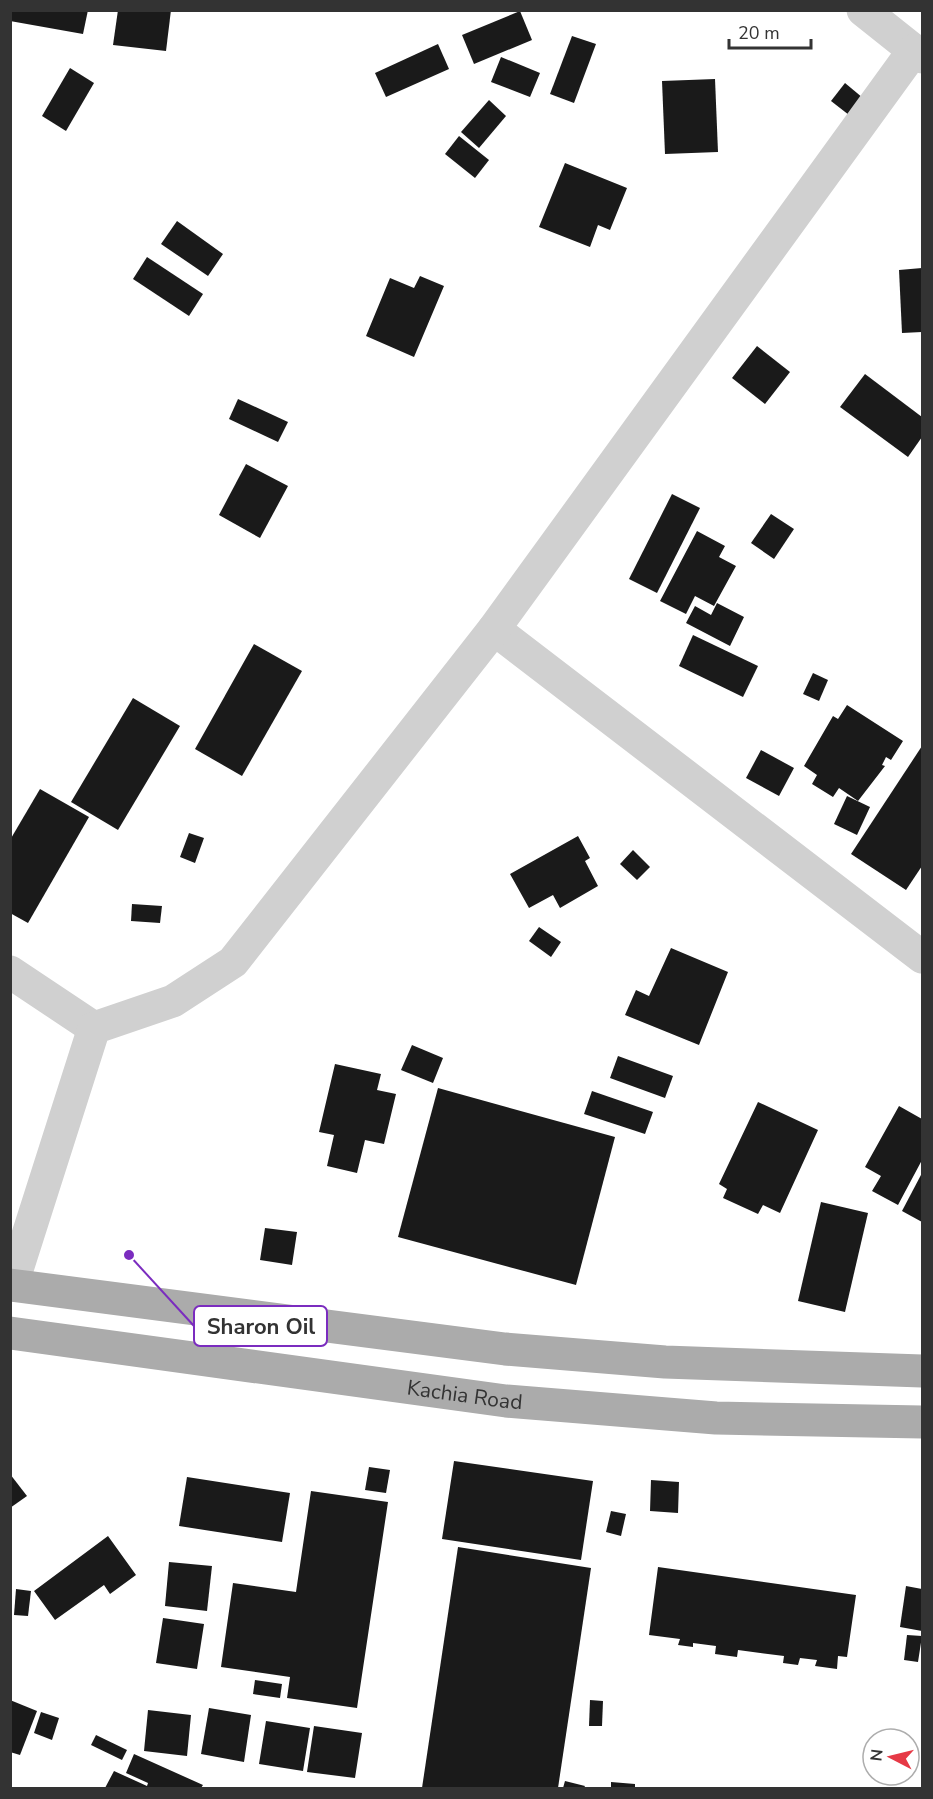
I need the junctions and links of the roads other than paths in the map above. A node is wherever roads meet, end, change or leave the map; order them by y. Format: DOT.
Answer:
graph roads {
  1 [pos="863,10"];
  2 [pos="918,53"];
  3 [pos="494,630"];
  4 [pos="922,957"];
  5 [pos="10,972"];
  6 [pos="94,1028"];
  7 [pos="11,1285"];
  8 [pos="10,1333"];
  9 [pos="922,1371"];
  10 [pos="922,1422"];
  1 -- 2 [label="street"];
  2 -- 3 [label="street"];
  3 -- 4 [label="street"];
  3 -- 6 [label="street"];
  5 -- 6 [label="street"];
  6 -- 7 [label="street"];
  7 -- 9 [label="main road"];
  8 -- 10 [label="main road, Kachia Road"];
}
